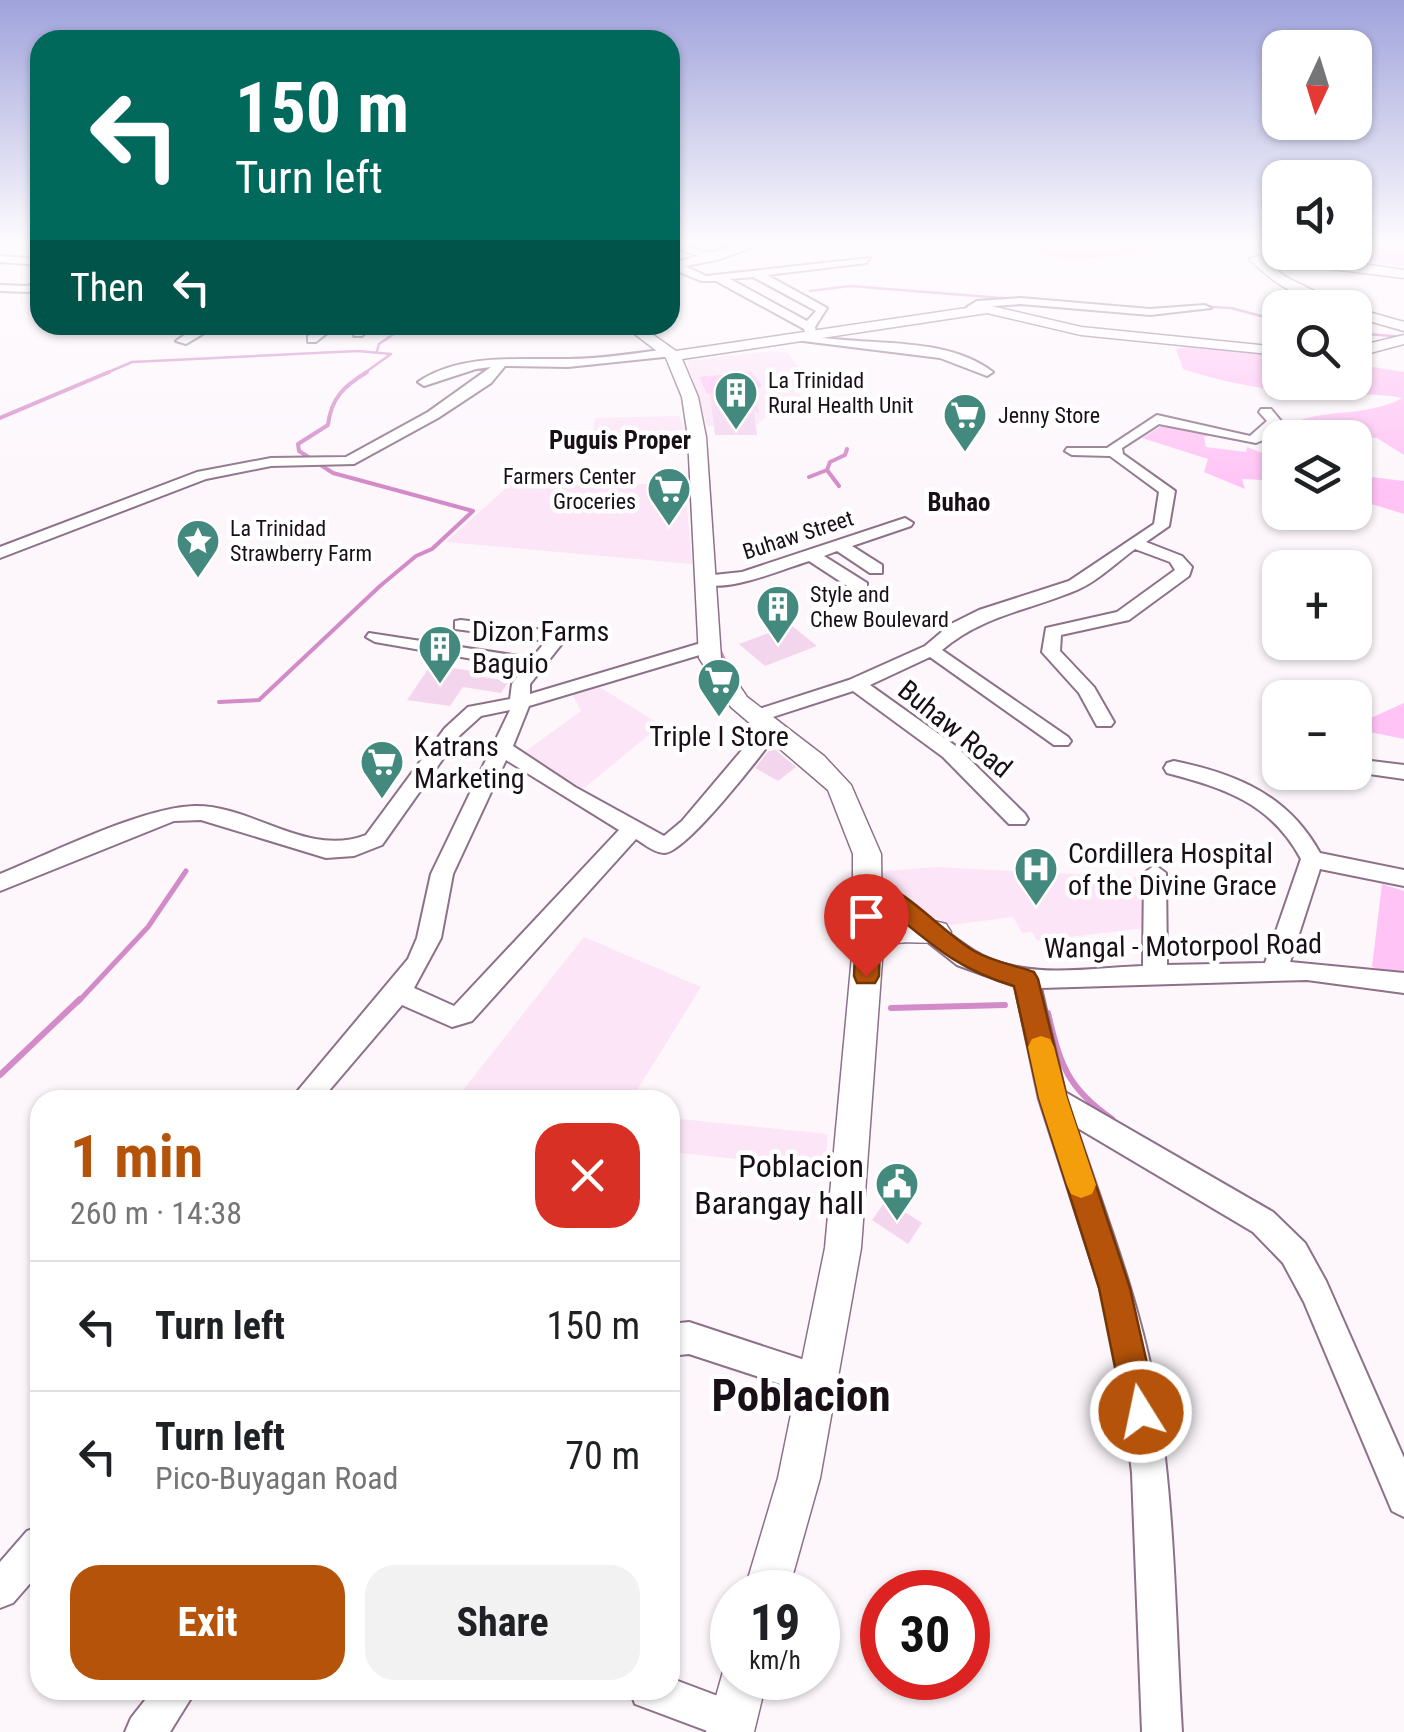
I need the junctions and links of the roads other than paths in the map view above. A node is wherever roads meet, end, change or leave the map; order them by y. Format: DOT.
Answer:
graph roads {
  1 [pos="791,323"];
  2 [pos="815,323"];
  3 [pos="881,323"];
  4 [pos="1050,323"];
  5 [pos="807,333"];
  6 [pos="193,335"];
  7 [pos="316,335"];
  8 [pos="644,335"];
  9 [pos="312,338"];
  10 [pos="1404,339"];
  11 [pos="182,342"];
  12 [pos="1372,347"];
  13 [pos="1262,350"];
  14 [pos="671,354"];
  15 [pos="500,366"];
  16 [pos="986,372"];
  17 [pos="424,382"];
  18 [pos="1266,412"];
  19 [pos="1072,451"];
  20 [pos="1114,452"];
  21 [pos="905,523"];
  22 [pos="1133,542"];
  23 [pos="839,546"];
  24 [pos="0,553"];
  25 [pos="812,555"];
  26 [pos="876,569"];
  27 [pos="711,581"];
  28 [pos="861,587"];
  29 [pos="461,624"];
  30 [pos="375,637"];
  31 [pos="707,647"];
  32 [pos="931,650"];
  33 [pos="535,664"];
  34 [pos="856,684"];
  35 [pos="523,702"];
  36 [pos="764,722"];
  37 [pos="1104,722"];
  38 [pos="1061,741"];
  39 [pos="501,748"];
  40 [pos="1174,768"];
  41 [pos="1372,768"];
  42 [pos="1404,772"];
  43 [pos="1017,819"];
  44 [pos="632,830"];
  45 [pos="1312,860"];
  46 [pos="1155,873"];
  47 [pos="1404,878"];
  48 [pos="0,883"];
  49 [pos="870,888"];
  50 [pos="936,932"];
  51 [pos="868,941"];
  52 [pos="1274,972"];
  53 [pos="1157,976"];
  54 [pos="1026,979"];
  55 [pos="1404,983"];
  56 [pos="398,992"];
  57 [pos="313,1090"];
  58 [pos="1053,1098"];
  59 [pos="680,1339"];
  60 [pos="817,1380"];
  61 [pos="1404,1499"];
  62 [pos="30,1556"];
  63 [pos="772,1570"];
  64 [pos="0,1590"];
  65 [pos="680,1697"];
  66 [pos="169,1700"];
  67 [pos="735,1710"];
  68 [pos="145,1732"];
  69 [pos="1162,1732"];
  1 -- 5 [label="street"];
  2 -- 5 [label="street"];
  3 -- 5 [label="main road"];
  4 -- 13 [label="main road"];
  5 -- 14 [label="main road"];
  5 -- 16 [label="street"];
  6 -- 11 [label="street"];
  7 -- 9 [label="street"];
  8 -- 14 [label="main road"];
  10 -- 12 [label="main road"];
  14 -- 15 [label="street"];
  14 -- 27 [label="main road"];
  15 -- 17 [label="street"];
  15 -- 24 [label="street"];
  18 -- 20 [label="street"];
  19 -- 20 [label="street"];
  20 -- 22 [label="street"];
  21 -- 23 [label="street, Buhaw Street"];
  22 -- 32 [label="street"];
  22 -- 37 [label="street"];
  23 -- 25 [label="street, Buhaw Street"];
  23 -- 26 [label="street"];
  25 -- 27 [label="street, Buhaw Street"];
  25 -- 28 [label="street"];
  27 -- 31 [label="main road"];
  29 -- 33 [label="street"];
  30 -- 33 [label="street"];
  31 -- 35 [label="street"];
  31 -- 36 [label="main road"];
  32 -- 34 [label="street"];
  32 -- 38 [label="street"];
  33 -- 35 [label="street"];
  34 -- 36 [label="street"];
  34 -- 43 [label="street, Buhaw Road"];
  35 -- 39 [label="street"];
  35 -- 48 [label="street"];
  36 -- 44 [label="street"];
  36 -- 49 [label="main road"];
  39 -- 44 [label="street"];
  39 -- 56 [label="street"];
  40 -- 45 [label="street"];
  41 -- 42 [label="street"];
  44 -- 56 [label="street"];
  45 -- 47 [label="street"];
  45 -- 52 [label="street"];
  46 -- 53 [label="street"];
  49 -- 50 [label="street, Wangal - Motorpool Road"];
  49 -- 51 [label="main road"];
  50 -- 51 [label="main road"];
  50 -- 54 [label="street, Wangal - Motorpool Road"];
  51 -- 60 [label="main road"];
  52 -- 53 [label="street, Wangal - Motorpool Road"];
  52 -- 55 [label="street, Wangal - Motorpool Road"];
  53 -- 54 [label="street, Wangal - Motorpool Road"];
  54 -- 58 [label="street"];
  56 -- 57 [label="street"];
  58 -- 61 [label="street"];
  58 -- 69 [label="street"];
  59 -- 60 [label="street"];
  60 -- 63 [label="main road"];
  62 -- 64 [label="street"];
  65 -- 67 [label="street"];
  66 -- 68 [label="street"];
}
